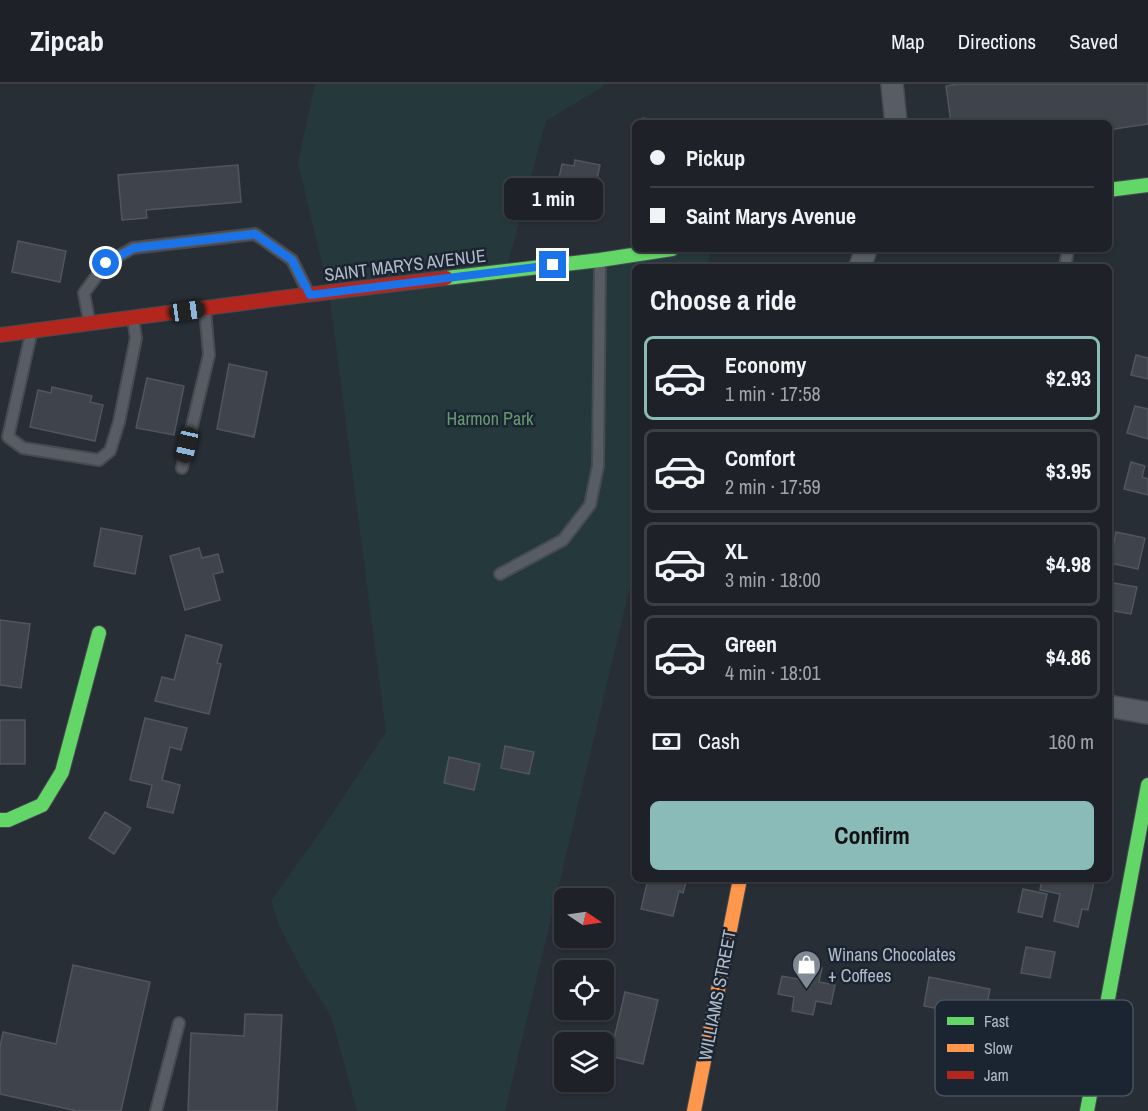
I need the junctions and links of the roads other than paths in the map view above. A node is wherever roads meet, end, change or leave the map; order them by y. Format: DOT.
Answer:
graph roads {
  1 [pos="892,84"];
  2 [pos="896,120"];
  3 [pos="1148,185"];
  4 [pos="1112,190"];
  5 [pos="652,252"];
  6 [pos="600,260"];
  7 [pos="310,295"];
  8 [pos="205,308"];
  9 [pos="133,318"];
  10 [pos="89,323"];
  11 [pos="31,331"];
  12 [pos="0,335"];
  13 [pos="182,468"];
  14 [pos="500,574"];
  15 [pos="99,633"];
  16 [pos="1112,707"];
  17 [pos="1148,713"];
  18 [pos="1148,785"];
  19 [pos="0,820"];
  20 [pos="739,882"];
  21 [pos="1108,1000"];
  22 [pos="179,1023"];
  23 [pos="1090,1096"];
  24 [pos="156,1111"];
  25 [pos="694,1111"];
  26 [pos="1087,1111"];
  1 -- 2 [label="street"];
  3 -- 4 [label="street"];
  5 -- 6 [label="street, SAINT MARYS AVENUE"];
  6 -- 7 [label="street, SAINT MARYS AVENUE"];
  6 -- 14 [label="lane"];
  7 -- 8 [label="street, SAINT MARYS AVENUE"];
  7 -- 10 [label="lane"];
  8 -- 9 [label="street, SAINT MARYS AVENUE"];
  8 -- 13 [label="lane"];
  9 -- 10 [label="street, SAINT MARYS AVENUE"];
  9 -- 11 [label="lane"];
  10 -- 11 [label="street, SAINT MARYS AVENUE"];
  11 -- 12 [label="street, SAINT MARYS AVENUE"];
  15 -- 19 [label="street"];
  16 -- 17 [label="street"];
  18 -- 21 [label="street"];
  20 -- 25 [label="street, WILLIAMS STREET"];
  22 -- 24 [label="lane"];
  23 -- 26 [label="street"];
}
